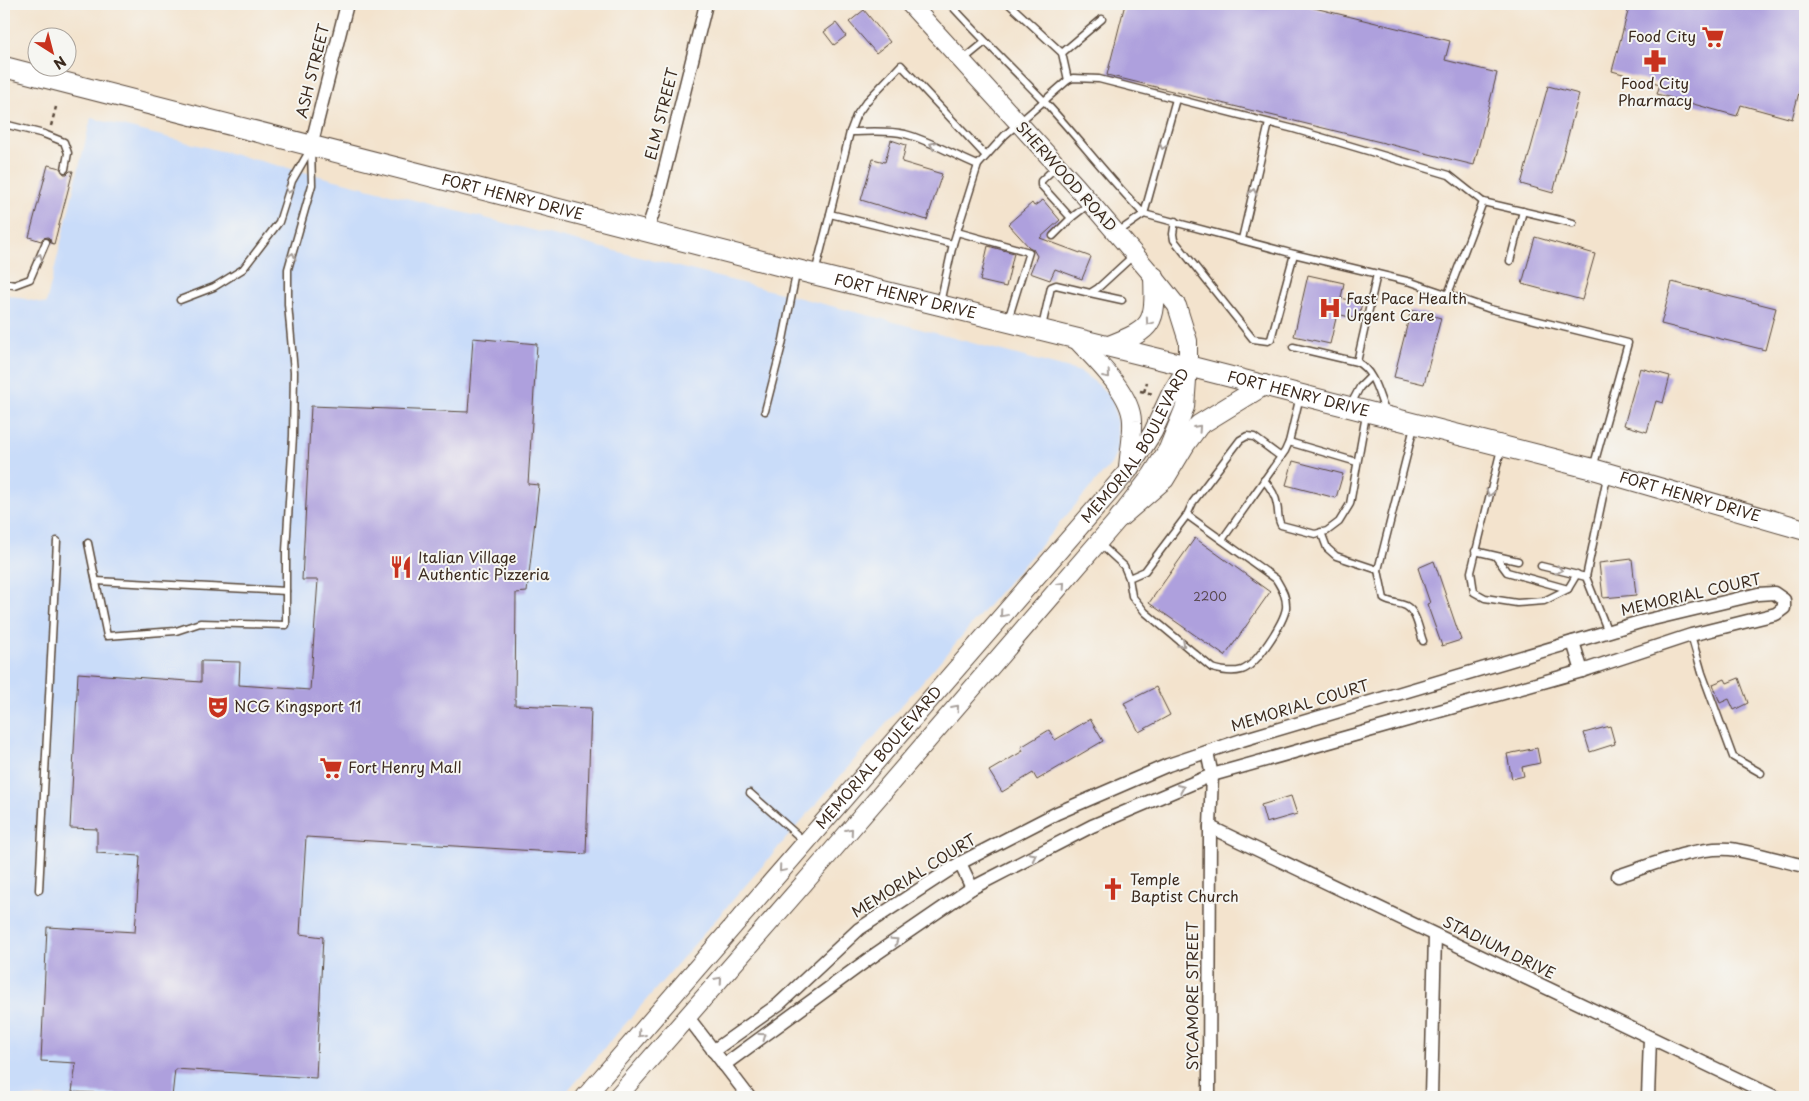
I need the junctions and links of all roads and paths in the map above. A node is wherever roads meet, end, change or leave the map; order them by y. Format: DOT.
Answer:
graph roads {
  1 [pos="346,4"];
  2 [pos="706,4"];
  3 [pos="910,4"];
  4 [pos="950,4"];
  5 [pos="1009,4"];
  6 [pos="1102,19"];
  7 [pos="985,42"];
  8 [pos="1062,53"];
  9 [pos="962,61"];
  10 [pos="4,67"];
  11 [pos="1068,80"];
  12 [pos="1176,99"];
  13 [pos="1044,101"];
  14 [pos="56,106"];
  15 [pos="1018,123"];
  16 [pos="1269,123"];
  17 [pos="4,124"];
  18 [pos="850,132"];
  19 [pos="44,134"];
  20 [pos="311,146"];
  21 [pos="985,155"];
  22 [pos="978,165"];
  23 [pos="1057,166"];
  24 [pos="65,170"];
  25 [pos="1483,202"];
  26 [pos="1090,203"];
  27 [pos="1523,211"];
  28 [pos="830,214"];
  29 [pos="1144,214"];
  30 [pos="1072,218"];
  31 [pos="1176,221"];
  32 [pos="1573,223"];
  33 [pos="647,231"];
  34 [pos="957,232"];
  35 [pos="1116,233"];
  36 [pos="1052,236"];
  37 [pos="1242,239"];
  38 [pos="46,242"];
  39 [pos="954,244"];
  40 [pos="1135,254"];
  41 [pos="1294,254"];
  42 [pos="1510,261"];
  43 [pos="806,272"];
  44 [pos="1377,274"];
  45 [pos="1154,277"];
  46 [pos="4,283"];
  47 [pos="1090,293"];
  48 [pos="1448,294"];
  49 [pos="180,300"];
  50 [pos="1122,300"];
  51 [pos="940,305"];
  52 [pos="1008,321"];
  53 [pos="1041,330"];
  54 [pos="1075,338"];
  55 [pos="1109,346"];
  56 [pos="1293,347"];
  57 [pos="1357,362"];
  58 [pos="1188,366"];
  59 [pos="1370,377"];
  60 [pos="1146,382"];
  61 [pos="1264,385"];
  62 [pos="1138,391"];
  63 [pos="1144,392"];
  64 [pos="1158,395"];
  65 [pos="1301,395"];
  66 [pos="1358,409"];
  67 [pos="765,411"];
  68 [pos="1388,417"];
  69 [pos="1415,424"];
  70 [pos="1289,442"];
  71 [pos="1502,446"];
  72 [pos="1281,457"];
  73 [pos="1357,462"];
  74 [pos="1128,471"];
  75 [pos="1600,471"];
  76 [pos="1264,480"];
  77 [pos="1187,515"];
  78 [pos="1120,517"];
  79 [pos="1805,530"];
  80 [pos="1321,532"];
  81 [pos="1222,540"];
  82 [pos="57,541"];
  83 [pos="1098,542"];
  84 [pos="88,543"];
  85 [pos="1475,551"];
  86 [pos="1496,557"];
  87 [pos="1518,561"];
  88 [pos="1541,566"];
  89 [pos="1378,570"];
  90 [pos="1577,574"];
  91 [pos="1586,577"];
  92 [pos="1129,578"];
  93 [pos="96,580"];
  94 [pos="1568,589"];
  95 [pos="286,591"];
  96 [pos="1608,632"];
  97 [pos="1691,635"];
  98 [pos="1423,641"];
  99 [pos="1573,642"];
  100 [pos="1582,671"];
  101 [pos="1207,752"];
  102 [pos="1761,773"];
  103 [pos="1212,775"];
  104 [pos="750,793"];
  105 [pos="1210,827"];
  106 [pos="805,842"];
  107 [pos="826,858"];
  108 [pos="960,863"];
  109 [pos="1805,866"];
  110 [pos="1618,876"];
  111 [pos="972,888"];
  112 [pos="39,890"];
  113 [pos="1435,935"];
  114 [pos="673,997"];
  115 [pos="687,1016"];
  116 [pos="1650,1038"];
  117 [pos="713,1051"];
  118 [pos="724,1065"];
  119 [pos="585,1097"];
  120 [pos="617,1097"];
  121 [pos="749,1097"];
  122 [pos="1209,1097"];
  123 [pos="1431,1097"];
  124 [pos="1648,1097"];
  125 [pos="1775,1097"];
  1 -- 20 [label="street, ASH STREET"];
  2 -- 33 [label="street, ELM STREET"];
  3 -- 9 [label="main road, SHERWOOD ROAD"];
  4 -- 7 [label="lane"];
  5 -- 8 [label="lane"];
  6 -- 8 [label="lane"];
  7 -- 9 [label="lane"];
  7 -- 13 [label="lane"];
  8 -- 11 [label="lane"];
  9 -- 15 [label="main road, SHERWOOD ROAD"];
  10 -- 20 [label="main road, FORT HENRY DRIVE"];
  11 -- 12 [label="lane"];
  11 -- 13 [label="lane"];
  12 -- 16 [label="lane"];
  12 -- 29 [label="lane, one-way"];
  13 -- 15 [label="lane"];
  13 -- 29 [label="lane"];
  14 -- 19 [label="path"];
  15 -- 21 [label="lane"];
  15 -- 23 [label="main road, SHERWOOD ROAD"];
  16 -- 25 [label="lane"];
  37 -- 16 [label="lane, one-way"];
  17 -- 19 [label="lane"];
  18 -- 21 [label="lane"];
  22 -- 18 [label="lane, one-way"];
  18 -- 28 [label="lane"];
  19 -- 24 [label="lane"];
  20 -- 33 [label="main road, FORT HENRY DRIVE"];
  20 -- 49 [label="lane, one-way"];
  95 -- 20 [label="lane, one-way"];
  21 -- 22 [label="lane"];
  22 -- 34 [label="lane"];
  23 -- 26 [label="main road, SHERWOOD ROAD"];
  23 -- 30 [label="lane"];
  25 -- 27 [label="lane"];
  25 -- 48 [label="lane"];
  26 -- 30 [label="lane"];
  26 -- 35 [label="main road, SHERWOOD ROAD"];
  27 -- 32 [label="lane"];
  27 -- 42 [label="lane"];
  28 -- 39 [label="lane"];
  28 -- 43 [label="lane"];
  29 -- 31 [label="lane"];
  29 -- 35 [label="lane"];
  30 -- 36 [label="lane"];
  31 -- 37 [label="lane"];
  31 -- 41 [label="lane"];
  33 -- 43 [label="main road, FORT HENRY DRIVE"];
  34 -- 39 [label="lane"];
  34 -- 52 [label="lane"];
  35 -- 40 [label="main road, SHERWOOD ROAD"];
  37 -- 41 [label="lane"];
  46 -- 38 [label="lane, one-way"];
  39 -- 51 [label="lane"];
  40 -- 45 [label="main road, SHERWOOD ROAD"];
  40 -- 47 [label="lane"];
  41 -- 44 [label="lane"];
  43 -- 51 [label="main road, FORT HENRY DRIVE"];
  43 -- 67 [label="lane"];
  44 -- 48 [label="lane"];
  44 -- 57 [label="lane"];
  45 -- 55 [label="main road, one-way"];
  45 -- 58 [label="main road, SHERWOOD ROAD"];
  47 -- 50 [label="lane"];
  47 -- 53 [label="lane"];
  48 -- 75 [label="lane"];
  51 -- 52 [label="main road, FORT HENRY DRIVE"];
  52 -- 53 [label="main road, FORT HENRY DRIVE"];
  53 -- 54 [label="main road, FORT HENRY DRIVE"];
  54 -- 55 [label="main road, FORT HENRY DRIVE"];
  54 -- 74 [label="main road, one-way"];
  55 -- 58 [label="main road, FORT HENRY DRIVE"];
  56 -- 57 [label="lane"];
  57 -- 59 [label="lane"];
  58 -- 61 [label="main road, FORT HENRY DRIVE"];
  58 -- 74 [label="main road, MEMORIAL BOULEVARD"];
  58 -- 78 [label="main road, MEMORIAL BOULEVARD"];
  59 -- 66 [label="lane"];
  59 -- 68 [label="lane"];
  60 -- 63 [label="path"];
  61 -- 65 [label="main road, FORT HENRY DRIVE"];
  78 -- 61 [label="main road, one-way"];
  62 -- 63 [label="path"];
  63 -- 64 [label="path"];
  65 -- 66 [label="main road, FORT HENRY DRIVE"];
  65 -- 70 [label="lane"];
  66 -- 68 [label="main road, FORT HENRY DRIVE"];
  66 -- 73 [label="lane"];
  68 -- 69 [label="main road, FORT HENRY DRIVE"];
  69 -- 71 [label="main road, FORT HENRY DRIVE"];
  69 -- 89 [label="lane"];
  70 -- 72 [label="lane"];
  70 -- 73 [label="lane"];
  71 -- 75 [label="main road, FORT HENRY DRIVE"];
  71 -- 85 [label="lane, one-way"];
  72 -- 76 [label="lane"];
  72 -- 77 [label="lane"];
  73 -- 80 [label="lane"];
  74 -- 106 [label="main road, MEMORIAL BOULEVARD, one-way"];
  75 -- 79 [label="main road, FORT HENRY DRIVE"];
  75 -- 91 [label="lane"];
  76 -- 80 [label="lane"];
  76 -- 81 [label="lane"];
  77 -- 81 [label="lane"];
  77 -- 92 [label="lane"];
  78 -- 83 [label="main road, MEMORIAL BOULEVARD"];
  80 -- 89 [label="lane"];
  92 -- 81 [label="lane, one-way"];
  82 -- 112 [label="lane"];
  83 -- 92 [label="lane"];
  107 -- 83 [label="main road, MEMORIAL BOULEVARD, one-way"];
  84 -- 93 [label="lane"];
  85 -- 86 [label="lane"];
  85 -- 94 [label="lane"];
  86 -- 87 [label="lane"];
  86 -- 94 [label="lane"];
  88 -- 90 [label="lane, one-way"];
  89 -- 98 [label="lane"];
  90 -- 91 [label="lane"];
  90 -- 94 [label="lane"];
  91 -- 96 [label="lane"];
  93 -- 95 [label="lane"];
  93 -- 95 [label="lane"];
  96 -- 97 [label="street, MEMORIAL COURT"];
  96 -- 99 [label="street, MEMORIAL COURT"];
  97 -- 100 [label="street, MEMORIAL COURT"];
  97 -- 102 [label="lane"];
  99 -- 100 [label="street"];
  99 -- 101 [label="street, MEMORIAL COURT"];
  100 -- 103 [label="street, MEMORIAL COURT"];
  101 -- 103 [label="street, SYCAMORE STREET"];
  101 -- 108 [label="street, MEMORIAL COURT"];
  103 -- 105 [label="street, SYCAMORE STREET"];
  111 -- 103 [label="street, MEMORIAL COURT, one-way"];
  104 -- 106 [label="lane"];
  105 -- 113 [label="street, STADIUM DRIVE"];
  105 -- 122 [label="street, SYCAMORE STREET"];
  106 -- 107 [label="main road"];
  106 -- 114 [label="main road, MEMORIAL BOULEVARD, one-way"];
  115 -- 107 [label="main road, MEMORIAL BOULEVARD, one-way"];
  108 -- 111 [label="street"];
  108 -- 117 [label="street, MEMORIAL COURT"];
  109 -- 110 [label="street"];
  118 -- 111 [label="street, MEMORIAL COURT, one-way"];
  113 -- 116 [label="street, STADIUM DRIVE"];
  113 -- 123 [label="street"];
  114 -- 115 [label="main road"];
  114 -- 119 [label="main road, MEMORIAL BOULEVARD, one-way"];
  115 -- 117 [label="street"];
  115 -- 120 [label="main road, MEMORIAL BOULEVARD"];
  116 -- 124 [label="street"];
  116 -- 125 [label="street, STADIUM DRIVE"];
  117 -- 118 [label="street"];
  118 -- 121 [label="street"];
}
